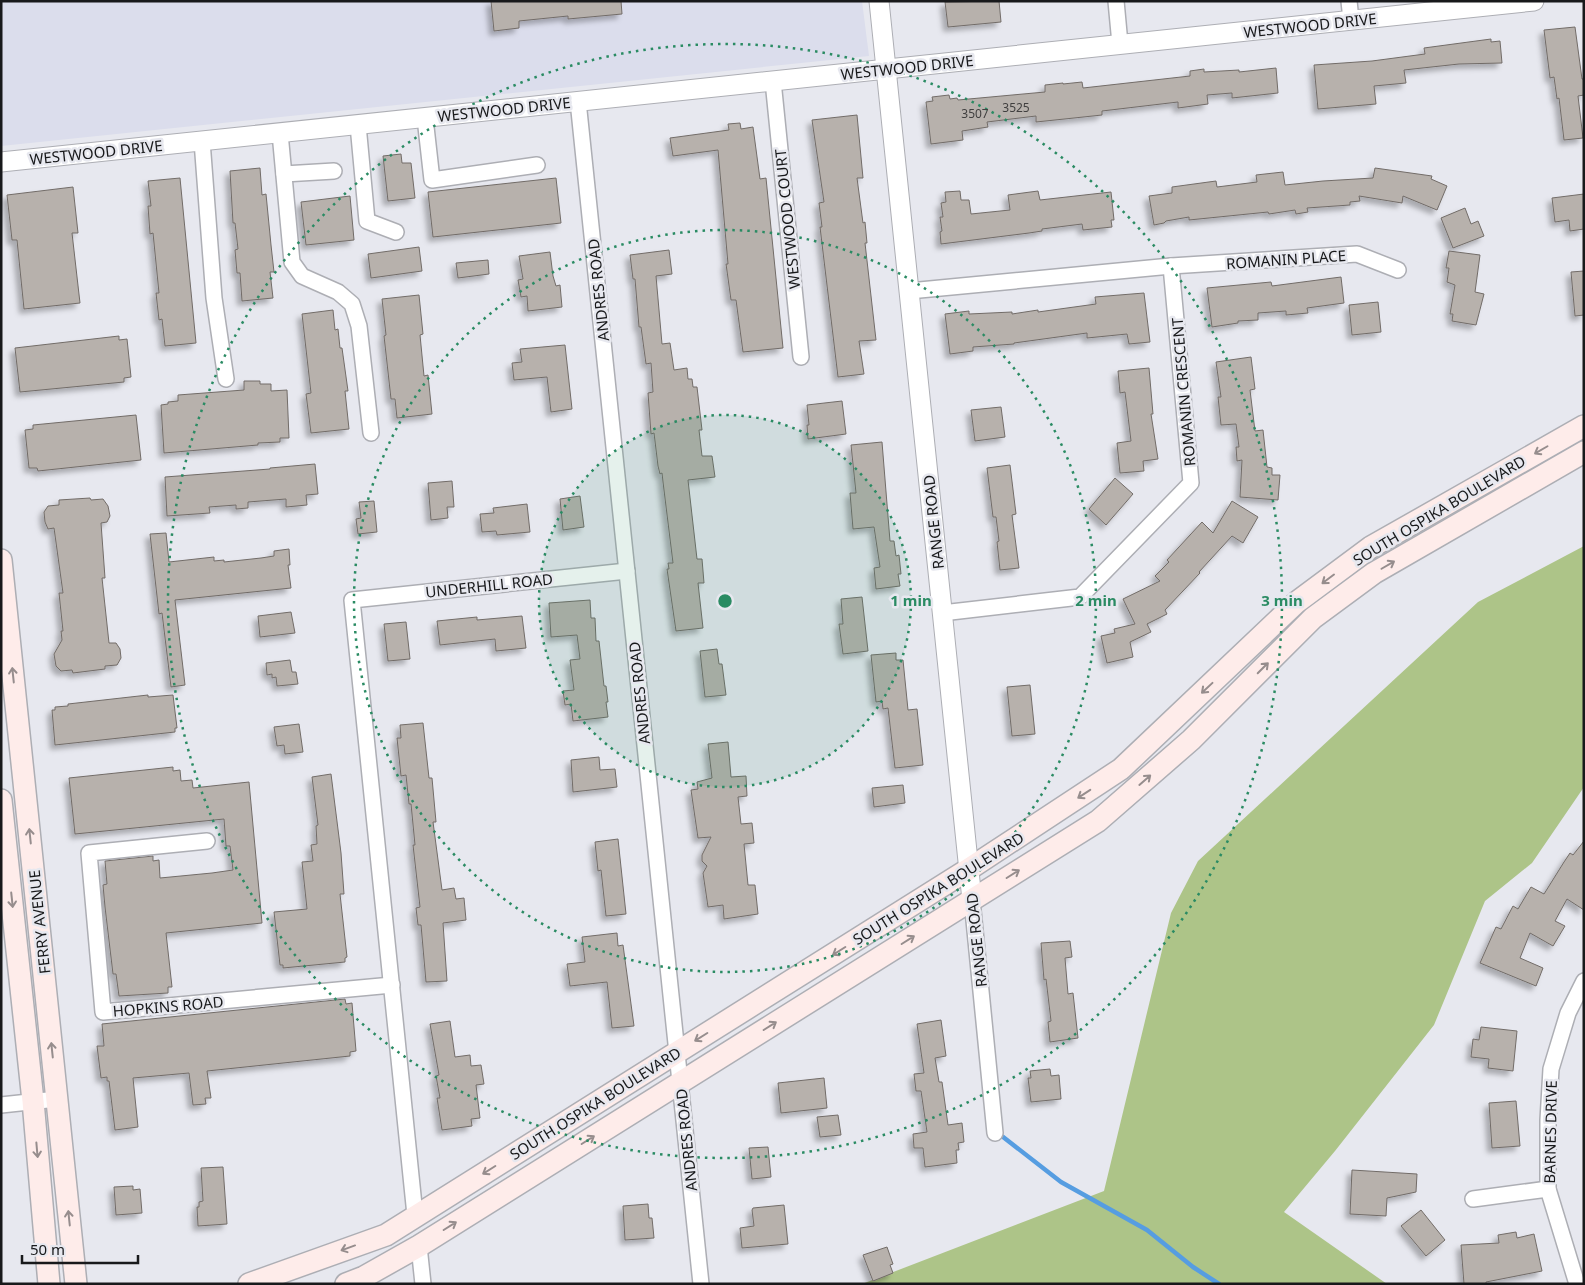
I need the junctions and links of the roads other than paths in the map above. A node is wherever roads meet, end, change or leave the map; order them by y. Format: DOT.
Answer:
graph roads {
  1 [pos="879,1"];
  2 [pos="1116,1"];
  3 [pos="1349,1"];
  4 [pos="1534,1"];
  5 [pos="1351,20"];
  6 [pos="1120,44"];
  7 [pos="886,69"];
  8 [pos="773,81"];
  9 [pos="578,101"];
  10 [pos="425,118"];
  11 [pos="358,125"];
  12 [pos="280,133"];
  13 [pos="202,141"];
  14 [pos="1,162"];
  15 [pos="537,165"];
  16 [pos="334,171"];
  17 [pos="284,174"];
  18 [pos="396,232"];
  19 [pos="1171,266"];
  20 [pos="1398,270"];
  21 [pos="909,291"];
  22 [pos="801,357"];
  23 [pos="226,379"];
  24 [pos="1584,426"];
  25 [pos="371,433"];
  26 [pos="1584,452"];
  27 [pos="1,560"];
  28 [pos="627,571"];
  29 [pos="942,613"];
  30 [pos="1,800"];
  31 [pos="207,841"];
  32 [pos="969,869"];
  33 [pos="972,900"];
  34 [pos="1584,981"];
  35 [pos="392,985"];
  36 [pos="677,1052"];
  37 [pos="680,1082"];
  38 [pos="57,1099"];
  39 [pos="33,1101"];
  40 [pos="1,1105"];
  41 [pos="995,1133"];
  42 [pos="1548,1189"];
  43 [pos="1473,1199"];
  44 [pos="416,1215"];
  45 [pos="419,1246"];
  46 [pos="49,1284"];
  47 [pos="76,1284"];
  48 [pos="249,1284"];
  49 [pos="346,1284"];
  50 [pos="422,1284"];
  51 [pos="701,1284"];
  52 [pos="1577,1284"];
  1 -- 7 [label="street, RANGE ROAD"];
  2 -- 6 [label="street"];
  3 -- 5 [label="street"];
  4 -- 5 [label="street, WESTWOOD DRIVE"];
  5 -- 6 [label="street, WESTWOOD DRIVE"];
  6 -- 7 [label="street, WESTWOOD DRIVE"];
  7 -- 8 [label="street, WESTWOOD DRIVE"];
  7 -- 21 [label="street, RANGE ROAD"];
  8 -- 9 [label="street, WESTWOOD DRIVE"];
  8 -- 22 [label="street, WESTWOOD COURT"];
  9 -- 10 [label="street, WESTWOOD DRIVE"];
  9 -- 28 [label="street, ANDRES ROAD"];
  10 -- 11 [label="street, WESTWOOD DRIVE"];
  10 -- 15 [label="street"];
  11 -- 12 [label="street, WESTWOOD DRIVE"];
  11 -- 18 [label="street"];
  12 -- 13 [label="street, WESTWOOD DRIVE"];
  12 -- 17 [label="street"];
  13 -- 14 [label="street, WESTWOOD DRIVE"];
  13 -- 23 [label="street"];
  16 -- 17 [label="street"];
  17 -- 25 [label="street"];
  19 -- 20 [label="street, ROMANIN PLACE"];
  19 -- 21 [label="street"];
  19 -- 29 [label="street, ROMANIN CRESCENT"];
  21 -- 29 [label="street, RANGE ROAD"];
  24 -- 32 [label="main road, SOUTH OSPIKA BOULEVARD, one-way"];
  33 -- 26 [label="main road, SOUTH OSPIKA BOULEVARD, one-way"];
  38 -- 27 [label="main road, FERRY AVENUE, one-way"];
  28 -- 35 [label="street, UNDERHILL ROAD"];
  28 -- 36 [label="street, ANDRES ROAD"];
  29 -- 32 [label="street, RANGE ROAD"];
  30 -- 39 [label="main road, FERRY AVENUE, one-way"];
  31 -- 35 [label="street, HOPKINS ROAD"];
  32 -- 33 [label="street, RANGE ROAD"];
  32 -- 36 [label="main road, SOUTH OSPIKA BOULEVARD, one-way"];
  37 -- 33 [label="main road, SOUTH OSPIKA BOULEVARD, one-way"];
  33 -- 41 [label="street, RANGE ROAD"];
  34 -- 42 [label="street, BARNES DRIVE"];
  35 -- 44 [label="street"];
  36 -- 37 [label="street, ANDRES ROAD"];
  36 -- 44 [label="main road, SOUTH OSPIKA BOULEVARD, one-way"];
  45 -- 37 [label="main road, SOUTH OSPIKA BOULEVARD, one-way"];
  37 -- 51 [label="street, ANDRES ROAD"];
  38 -- 39 [label="street"];
  47 -- 38 [label="main road, FERRY AVENUE, one-way"];
  39 -- 40 [label="street"];
  39 -- 46 [label="main road, FERRY AVENUE, one-way"];
  42 -- 43 [label="street"];
  42 -- 52 [label="street, BARNES DRIVE"];
  44 -- 48 [label="main road, SOUTH OSPIKA BOULEVARD, one-way"];
  45 -- 49 [label="main road, SOUTH OSPIKA BOULEVARD"];
  45 -- 50 [label="street"];
}
